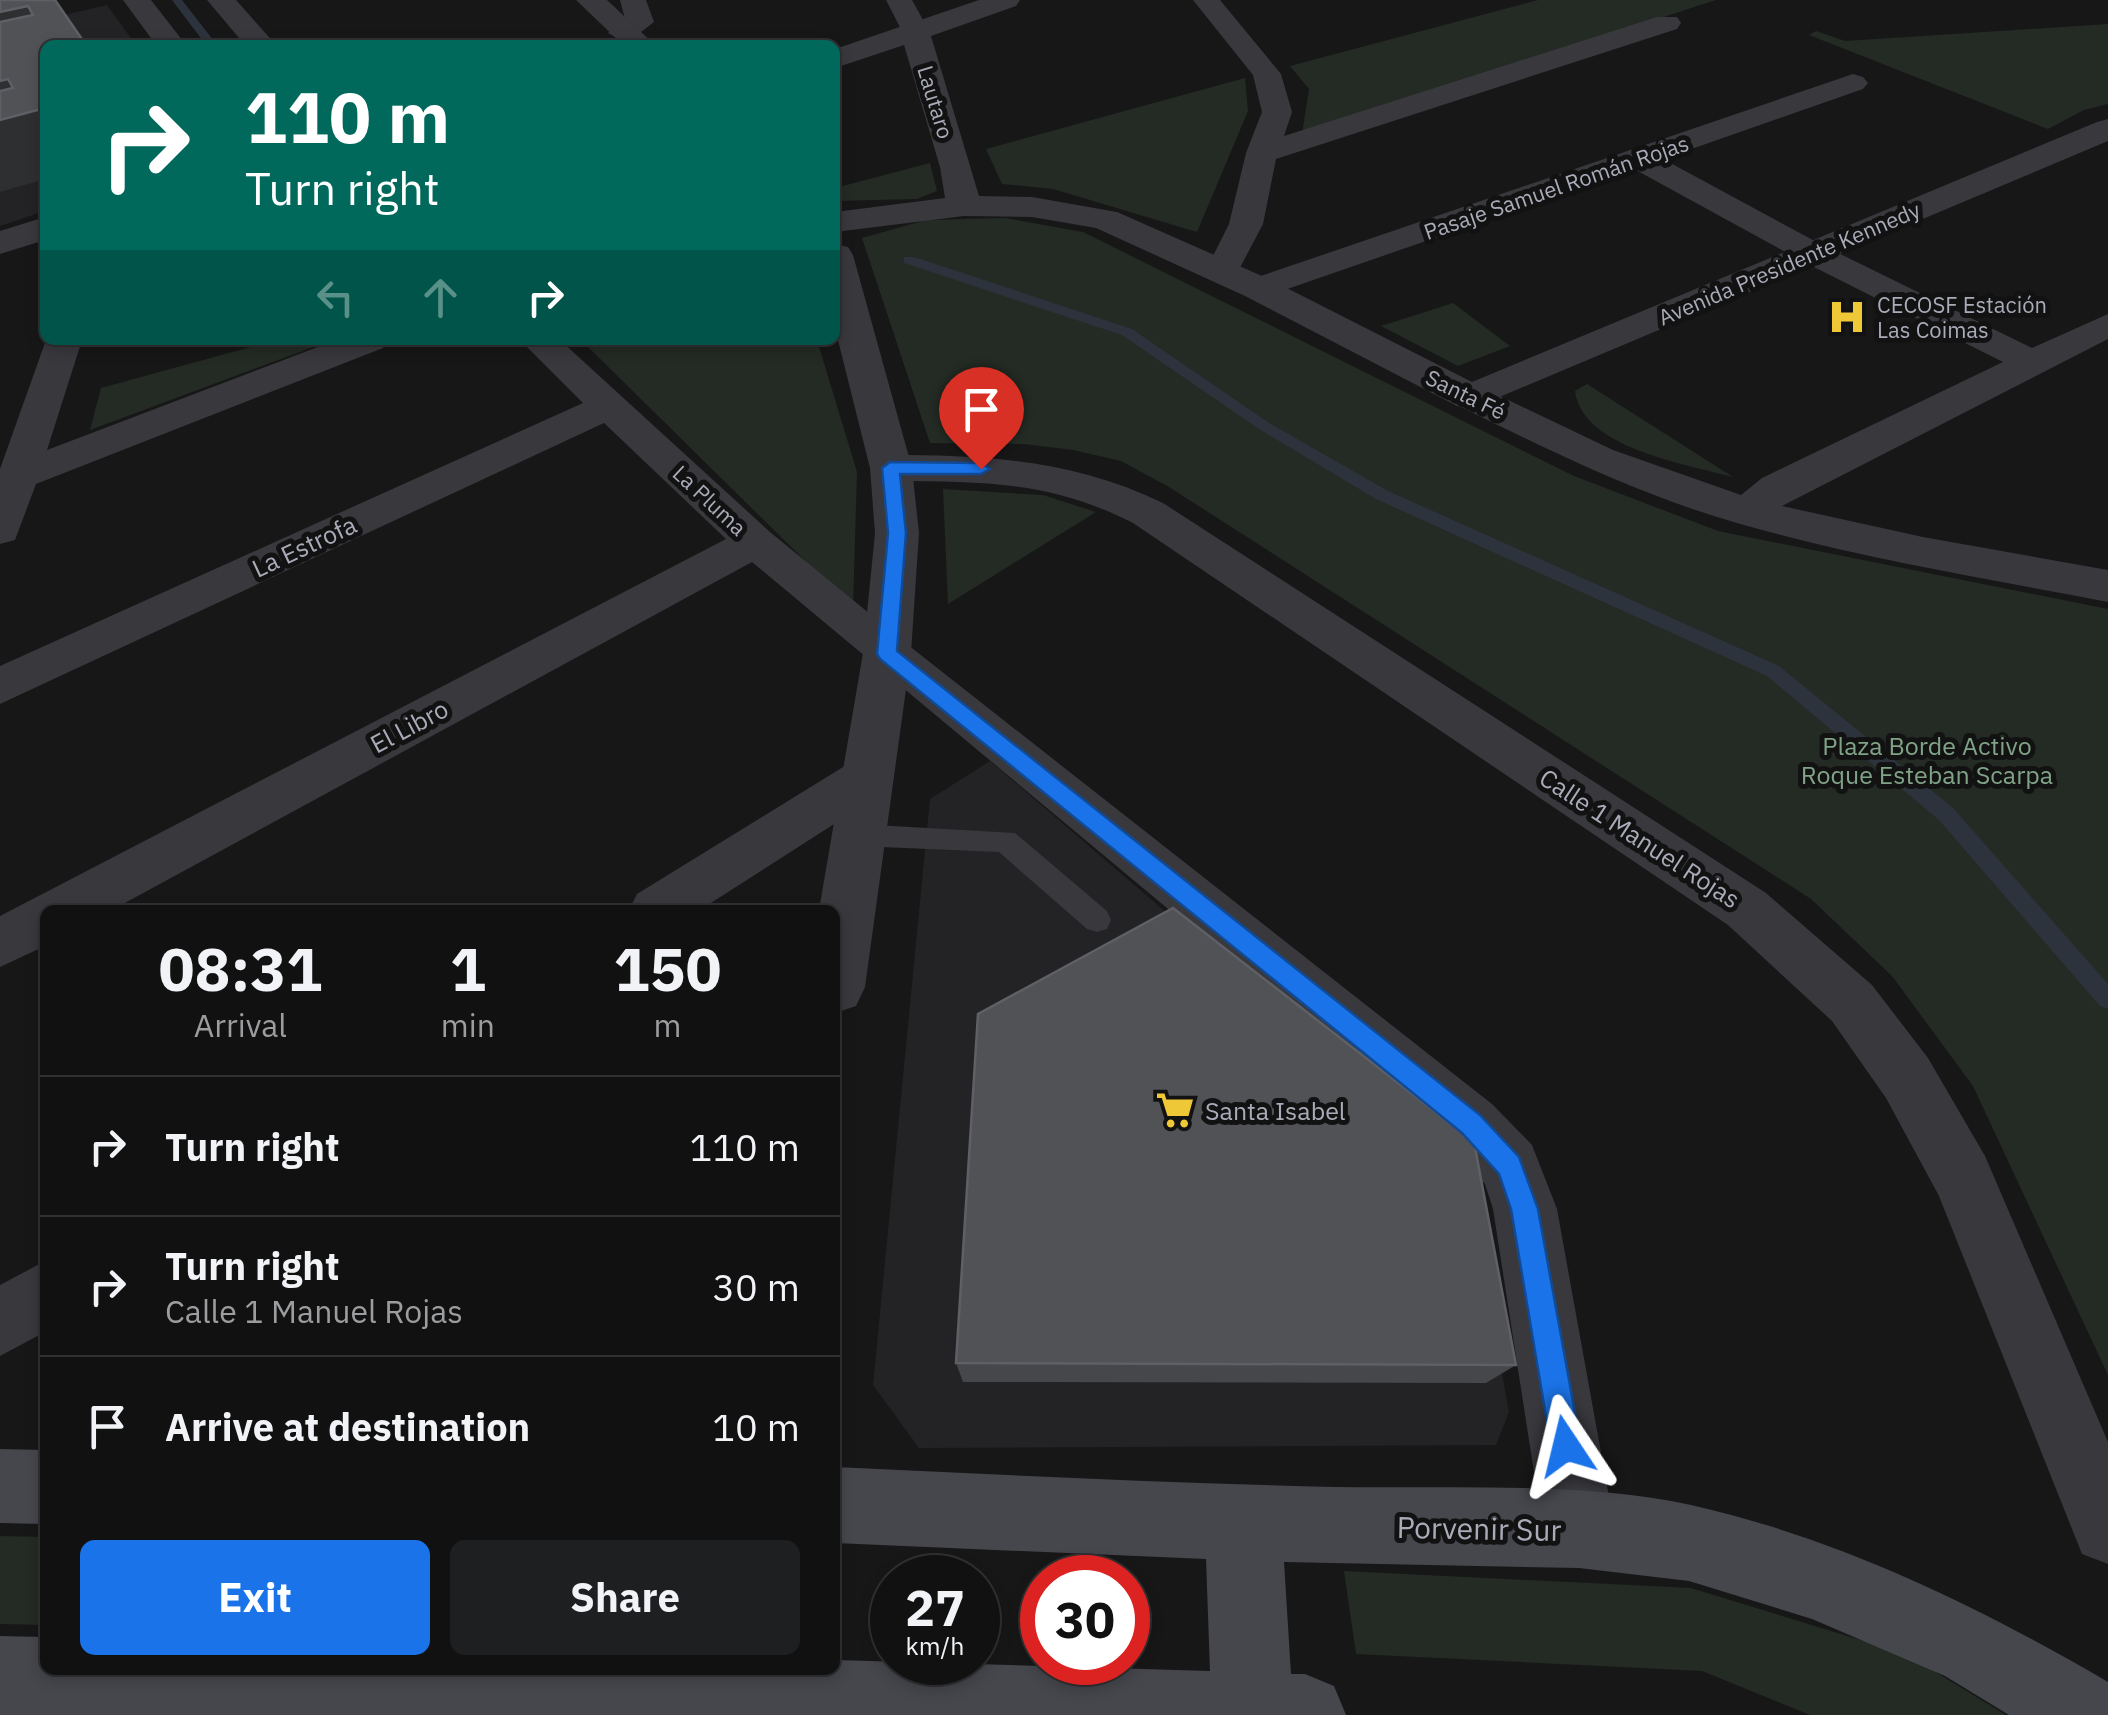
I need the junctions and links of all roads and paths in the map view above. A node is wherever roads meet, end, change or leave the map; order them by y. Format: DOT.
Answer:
graph roads {
  1 [pos="137,0"];
  2 [pos="590,0"];
  3 [pos="632,0"];
  4 [pos="1006,0"];
  5 [pos="1206,0"];
  6 [pos="224,1"];
  7 [pos="907,14"];
  8 [pos="1667,23"];
  9 [pos="631,39"];
  10 [pos="167,40"];
  11 [pos="257,40"];
  12 [pos="840,56"];
  13 [pos="1852,83"];
  14 [pos="2108,129"];
  15 [pos="1262,153"];
  16 [pos="1639,160"];
  17 [pos="964,206"];
  18 [pos="840,221"];
  19 [pos="40,230"];
  20 [pos="0,243"];
  21 [pos="1812,253"];
  22 [pos="1222,272"];
  23 [pos="840,274"];
  24 [pos="1258,288"];
  25 [pos="2108,325"];
  26 [pos="62,345"];
  27 [pos="357,345"];
  28 [pos="543,345"];
  29 [pos="2032,362"];
  30 [pos="1470,398"];
  31 [pos="608,406"];
  32 [pos="890,468"];
  33 [pos="16,478"];
  34 [pos="1747,512"];
  35 [pos="1,527"];
  36 [pos="755,542"];
  37 [pos="2108,586"];
  38 [pos="887,654"];
  39 [pos="0,686"];
  40 [pos="866,778"];
  41 [pos="858,835"];
  42 [pos="72,905"];
  43 [pos="664,905"];
  44 [pos="1097,920"];
  45 [pos="40,922"];
  46 [pos="0,943"];
  47 [pos="840,954"];
  48 [pos="40,1297"];
  49 [pos="0,1323"];
  50 [pos="0,1486"];
  51 [pos="40,1486"];
  52 [pos="840,1505"];
  53 [pos="1244,1523"];
  54 [pos="2108,1528"];
  55 [pos="1578,1530"];
  56 [pos="0,1676"];
  57 [pos="728,1695"];
  58 [pos="1253,1714"];
  59 [pos="1305,1715"];
  60 [pos="2086,1715"];
  1 -- 10 [label="street"];
  2 -- 9 [label="street"];
  3 -- 9 [label="street"];
  4 -- 7 [label="street"];
  5 -- 15 [label="street"];
  6 -- 11 [label="street"];
  7 -- 12 [label="street"];
  7 -- 17 [label="street, Lautaro"];
  8 -- 15 [label="street"];
  13 -- 16 [label="street, Pasaje Samuel Román Rojas"];
  14 -- 21 [label="street, Avenida Presidente Kennedy"];
  15 -- 22 [label="street"];
  16 -- 21 [label="street"];
  16 -- 24 [label="street, Pasaje Samuel Román Rojas"];
  17 -- 18 [label="street, Santa Fé"];
  17 -- 22 [label="street, Santa Fé"];
  19 -- 20 [label="street"];
  21 -- 29 [label="street"];
  21 -- 30 [label="street, Avenida Presidente Kennedy"];
  22 -- 24 [label="street, Santa Fé"];
  23 -- 32 [label="street"];
  24 -- 30 [label="street, Santa Fé"];
  25 -- 29 [label="street"];
  26 -- 33 [label="street"];
  27 -- 33 [label="street"];
  28 -- 31 [label="street, La Pluma"];
  29 -- 34 [label="street"];
  30 -- 34 [label="street, Santa Fé"];
  31 -- 36 [label="street, La Pluma"];
  31 -- 39 [label="street, La Estrofa"];
  32 -- 38 [label="street"];
  32 -- 54 [label="street, Calle 1 Manuel Rojas"];
  33 -- 35 [label="street"];
  34 -- 37 [label="street, Santa Fé"];
  36 -- 38 [label="street, La Pluma"];
  36 -- 42 [label="street, El Libro"];
  38 -- 40 [label="street"];
  38 -- 55 [label="street, La Pluma"];
  40 -- 41 [label="street"];
  40 -- 43 [label="street"];
  41 -- 44 [label="lane"];
  41 -- 47 [label="street"];
  45 -- 46 [label="street"];
  48 -- 49 [label="street"];
  50 -- 51 [label="main road"];
  52 -- 53 [label="main road, Porvenir Sur"];
  53 -- 55 [label="main road, Porvenir Sur"];
  53 -- 58 [label="main road"];
  55 -- 60 [label="main road, Porvenir Sur"];
  56 -- 57 [label="main road"];
  57 -- 58 [label="main road"];
  58 -- 59 [label="main road"];
}
